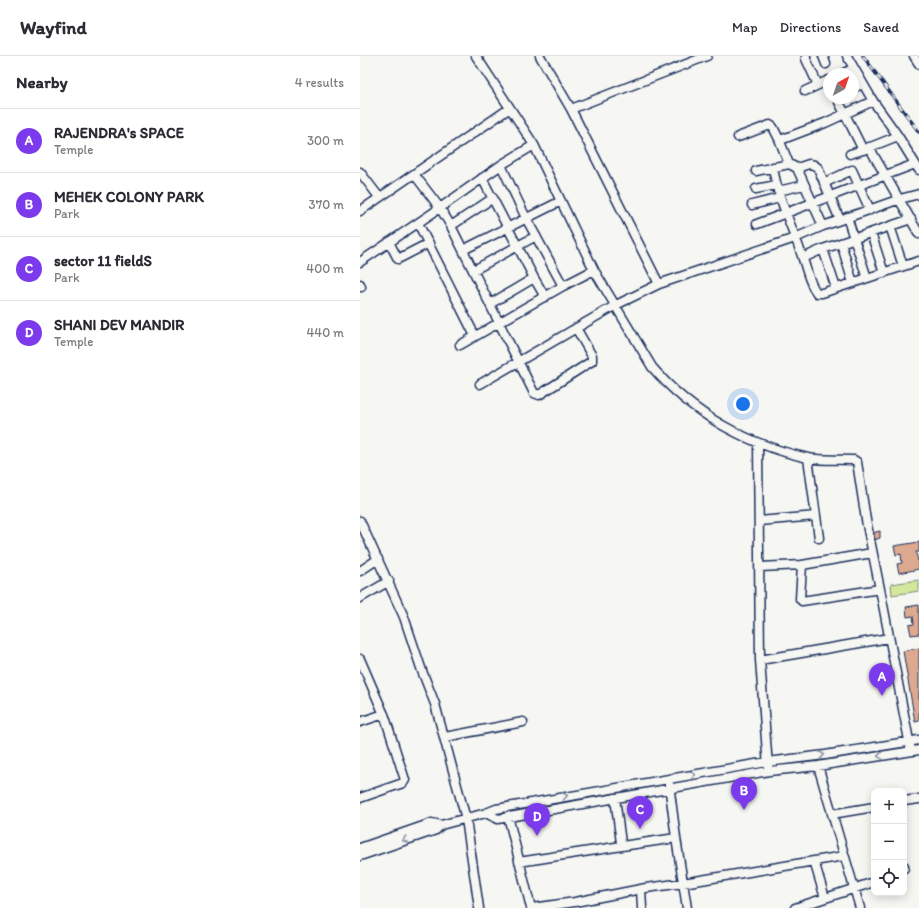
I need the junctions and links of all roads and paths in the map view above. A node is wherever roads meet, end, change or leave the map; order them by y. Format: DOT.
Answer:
graph roads {
  1 [pos="476,56"];
  2 [pos="540,56"];
  3 [pos="707,56"];
  4 [pos="806,56"];
  5 [pos="823,56"];
  6 [pos="848,56"];
  7 [pos="914,56"];
  8 [pos="826,64"];
  9 [pos="919,64"];
  10 [pos="854,68"];
  11 [pos="859,77"];
  12 [pos="823,83"];
  13 [pos="863,84"];
  14 [pos="818,85"];
  15 [pos="859,86"];
  16 [pos="805,91"];
  17 [pos="873,101"];
  18 [pos="839,104"];
  19 [pos="510,108"];
  20 [pos="571,108"];
  21 [pos="844,115"];
  22 [pos="898,136"];
  23 [pos="738,137"];
  24 [pos="779,139"];
  25 [pos="534,145"];
  26 [pos="866,149"];
  27 [pos="850,154"];
  28 [pos="789,164"];
  29 [pos="501,165"];
  30 [pos="773,167"];
  31 [pos="917,167"];
  32 [pos="797,168"];
  33 [pos="756,171"];
  34 [pos="360,172"];
  35 [pos="414,174"];
  36 [pos="886,175"];
  37 [pos="482,178"];
  38 [pos="824,183"];
  39 [pos="804,185"];
  40 [pos="859,185"];
  41 [pos="756,190"];
  42 [pos="778,191"];
  43 [pos="919,194"];
  44 [pos="830,196"];
  45 [pos="379,197"];
  46 [pos="493,198"];
  47 [pos="900,199"];
  48 [pos="561,200"];
  49 [pos="812,203"];
  50 [pos="752,205"];
  51 [pos="440,208"];
  52 [pos="870,210"];
  53 [pos="360,211"];
  54 [pos="786,213"];
  55 [pos="526,218"];
  56 [pos="911,218"];
  57 [pos="844,219"];
  58 [pos="418,223"];
  59 [pos="757,224"];
  60 [pos="451,226"];
  61 [pos="823,226"];
  62 [pos="890,226"];
  63 [pos="507,227"];
  64 [pos="871,233"];
  65 [pos="919,234"];
  66 [pos="536,236"];
  67 [pos="795,238"];
  68 [pos="854,239"];
  69 [pos="389,242"];
  70 [pos="428,243"];
  71 [pos="841,243"];
  72 [pos="518,246"];
  73 [pos="823,249"];
  74 [pos="463,250"];
  75 [pos="803,258"];
  76 [pos="919,261"];
  77 [pos="360,262"];
  78 [pos="903,266"];
  79 [pos="474,270"];
  80 [pos="594,270"];
  81 [pos="884,273"];
  82 [pos="534,278"];
  83 [pos="867,278"];
  84 [pos="853,283"];
  85 [pos="659,284"];
  86 [pos="563,286"];
  87 [pos="836,288"];
  88 [pos="545,297"];
  89 [pos="490,304"];
  90 [pos="616,305"];
  91 [pos="499,323"];
  92 [pos="576,328"];
  93 [pos="475,336"];
  94 [pos="460,345"];
  95 [pos="518,362"];
  96 [pos="480,384"];
  97 [pos="758,444"];
  98 [pos="808,458"];
  99 [pos="816,516"];
  100 [pos="360,521"];
  101 [pos="759,521"];
  102 [pos="819,538"];
  103 [pos="872,553"];
  104 [pos="378,559"];
  105 [pos="802,565"];
  106 [pos="760,567"];
  107 [pos="360,570"];
  108 [pos="388,581"];
  109 [pos="880,589"];
  110 [pos="360,598"];
  111 [pos="889,638"];
  112 [pos="360,659"];
  113 [pos="760,660"];
  114 [pos="384,714"];
  115 [pos="360,722"];
  116 [pos="523,722"];
  117 [pos="445,737"];
  118 [pos="919,740"];
  119 [pos="909,741"];
  120 [pos="915,751"];
  121 [pos="767,762"];
  122 [pos="818,766"];
  123 [pos="769,771"];
  124 [pos="668,780"];
  125 [pos="670,788"];
  126 [pos="360,798"];
  127 [pos="615,798"];
  128 [pos="919,799"];
  129 [pos="907,801"];
  130 [pos="871,808"];
  131 [pos="486,813"];
  132 [pos="832,814"];
  133 [pos="508,816"];
  134 [pos="466,819"];
  135 [pos="441,825"];
  136 [pos="676,838"];
  137 [pos="622,846"];
  138 [pos="360,848"];
  139 [pos="360,856"];
  140 [pos="844,856"];
  141 [pos="814,861"];
  142 [pos="519,862"];
  143 [pos="683,883"];
  144 [pos="871,883"];
  145 [pos="640,889"];
  146 [pos="855,889"];
  147 [pos="825,898"];
  148 [pos="576,905"];
  149 [pos="479,908"];
  150 [pos="531,908"];
  151 [pos="642,908"];
  152 [pos="687,908"];
  153 [pos="795,908"];
  154 [pos="860,908"];
  1 -- 19 [label="street"];
  2 -- 20 [label="street"];
  3 -- 20 [label="street"];
  4 -- 14 [label="street"];
  5 -- 8 [label="street"];
  6 -- 10 [label="street"];
  7 -- 9 [label="street"];
  11 -- 13 [label="street"];
  12 -- 14 [label="street"];
  13 -- 15 [label="street"];
  13 -- 17 [label="street"];
  14 -- 16 [label="street"];
  17 -- 21 [label="street"];
  17 -- 22 [label="street"];
  18 -- 21 [label="street"];
  19 -- 25 [label="street"];
  19 -- 35 [label="street"];
  20 -- 85 [label="street"];
  21 -- 24 [label="street"];
  21 -- 26 [label="street"];
  22 -- 26 [label="street"];
  22 -- 31 [label="street"];
  23 -- 24 [label="street"];
  24 -- 28 [label="street"];
  25 -- 29 [label="street"];
  25 -- 48 [label="street"];
  26 -- 27 [label="street"];
  26 -- 36 [label="street"];
  28 -- 30 [label="street"];
  28 -- 32 [label="street"];
  29 -- 37 [label="street"];
  29 -- 55 [label="street"];
  30 -- 33 [label="street"];
  30 -- 42 [label="street"];
  31 -- 36 [label="street"];
  32 -- 38 [label="street"];
  32 -- 39 [label="street"];
  34 -- 45 [label="street"];
  35 -- 45 [label="street"];
  35 -- 51 [label="street"];
  36 -- 40 [label="street"];
  36 -- 47 [label="street"];
  37 -- 46 [label="street"];
  37 -- 51 [label="street"];
  38 -- 40 [label="street"];
  38 -- 44 [label="street"];
  39 -- 42 [label="street"];
  39 -- 49 [label="street"];
  40 -- 44 [label="street"];
  40 -- 52 [label="street"];
  41 -- 42 [label="street"];
  42 -- 50 [label="street"];
  42 -- 54 [label="street"];
  43 -- 47 [label="street"];
  44 -- 49 [label="street"];
  44 -- 57 [label="street"];
  45 -- 53 [label="street"];
  46 -- 60 [label="street"];
  46 -- 63 [label="street"];
  47 -- 52 [label="street"];
  47 -- 56 [label="street"];
  48 -- 55 [label="street"];
  48 -- 80 [label="street"];
  49 -- 54 [label="street"];
  49 -- 61 [label="street"];
  51 -- 58 [label="street"];
  51 -- 60 [label="street"];
  52 -- 57 [label="street"];
  54 -- 59 [label="street"];
  54 -- 67 [label="street"];
  55 -- 63 [label="street"];
  55 -- 66 [label="street"];
  56 -- 62 [label="street"];
  56 -- 65 [label="street"];
  57 -- 61 [label="street"];
  57 -- 68 [label="street"];
  58 -- 69 [label="street"];
  58 -- 70 [label="street"];
  60 -- 74 [label="street"];
  61 -- 67 [label="street"];
  62 -- 64 [label="street"];
  62 -- 78 [label="street"];
  63 -- 72 [label="street"];
  63 -- 74 [label="street"];
  64 -- 68 [label="street"];
  64 -- 81 [label="street"];
  66 -- 72 [label="street"];
  66 -- 86 [label="street"];
  67 -- 75 [label="street"];
  67 -- 85 [label="street"];
  68 -- 71 [label="street"];
  68 -- 83 [label="street"];
  69 -- 70 [label="street"];
  69 -- 77 [label="street"];
  70 -- 93 [label="street"];
  71 -- 73 [label="street"];
  71 -- 84 [label="street"];
  72 -- 79 [label="street"];
  72 -- 82 [label="street"];
  73 -- 75 [label="street"];
  73 -- 87 [label="street"];
  74 -- 79 [label="street"];
  75 -- 87 [label="street"];
  76 -- 78 [label="street"];
  78 -- 81 [label="street"];
  79 -- 89 [label="street"];
  80 -- 86 [label="street"];
  80 -- 90 [label="street"];
  81 -- 83 [label="street"];
  82 -- 88 [label="street"];
  82 -- 89 [label="street"];
  83 -- 84 [label="street"];
  84 -- 87 [label="street"];
  85 -- 90 [label="street"];
  86 -- 88 [label="street"];
  88 -- 91 [label="street"];
  89 -- 91 [label="street"];
  90 -- 92 [label="street"];
  90 -- 97 [label="street"];
  91 -- 93 [label="street"];
  91 -- 95 [label="street"];
  92 -- 95 [label="street"];
  92 -- 95 [label="street"];
  93 -- 94 [label="street"];
  95 -- 96 [label="street"];
  97 -- 98 [label="street"];
  97 -- 101 [label="street"];
  98 -- 99 [label="street"];
  98 -- 103 [label="street"];
  99 -- 101 [label="street"];
  99 -- 102 [label="street"];
  100 -- 104 [label="street"];
  101 -- 106 [label="street"];
  103 -- 105 [label="street"];
  103 -- 109 [label="street"];
  104 -- 107 [label="street"];
  104 -- 108 [label="street"];
  105 -- 106 [label="street"];
  105 -- 109 [label="street"];
  106 -- 113 [label="street"];
  108 -- 110 [label="street"];
  108 -- 117 [label="street"];
  109 -- 111 [label="street"];
  111 -- 113 [label="street"];
  111 -- 119 [label="street"];
  112 -- 114 [label="street"];
  113 -- 121 [label="street"];
  114 -- 115 [label="street"];
  114 -- 126 [label="street"];
  116 -- 117 [label="street"];
  117 -- 134 [label="street"];
  118 -- 119 [label="street"];
  119 -- 120 [label="street"];
  121 -- 119 [label="street, one-way"];
  120 -- 122 [label="street, one-way"];
  121 -- 123 [label="street"];
  124 -- 121 [label="street, one-way"];
  122 -- 123 [label="street"];
  122 -- 132 [label="street"];
  123 -- 125 [label="street"];
  124 -- 125 [label="street"];
  131 -- 124 [label="street, one-way"];
  125 -- 127 [label="street"];
  125 -- 136 [label="street"];
  127 -- 133 [label="street"];
  127 -- 137 [label="street"];
  128 -- 129 [label="street"];
  130 -- 132 [label="street"];
  131 -- 133 [label="street"];
  131 -- 134 [label="street"];
  132 -- 140 [label="street"];
  133 -- 142 [label="street"];
  134 -- 135 [label="street"];
  134 -- 149 [label="street"];
  135 -- 138 [label="street"];
  135 -- 139 [label="street, one-way"];
  136 -- 137 [label="street"];
  136 -- 143 [label="street"];
  137 -- 142 [label="street"];
  140 -- 141 [label="street"];
  140 -- 146 [label="street"];
  141 -- 143 [label="street"];
  141 -- 147 [label="street"];
  142 -- 150 [label="street"];
  143 -- 145 [label="street"];
  143 -- 152 [label="street"];
  144 -- 146 [label="street"];
  145 -- 148 [label="street"];
  145 -- 151 [label="street"];
  146 -- 147 [label="street"];
  146 -- 154 [label="street"];
  147 -- 153 [label="street"];
  148 -- 150 [label="street"];
}
